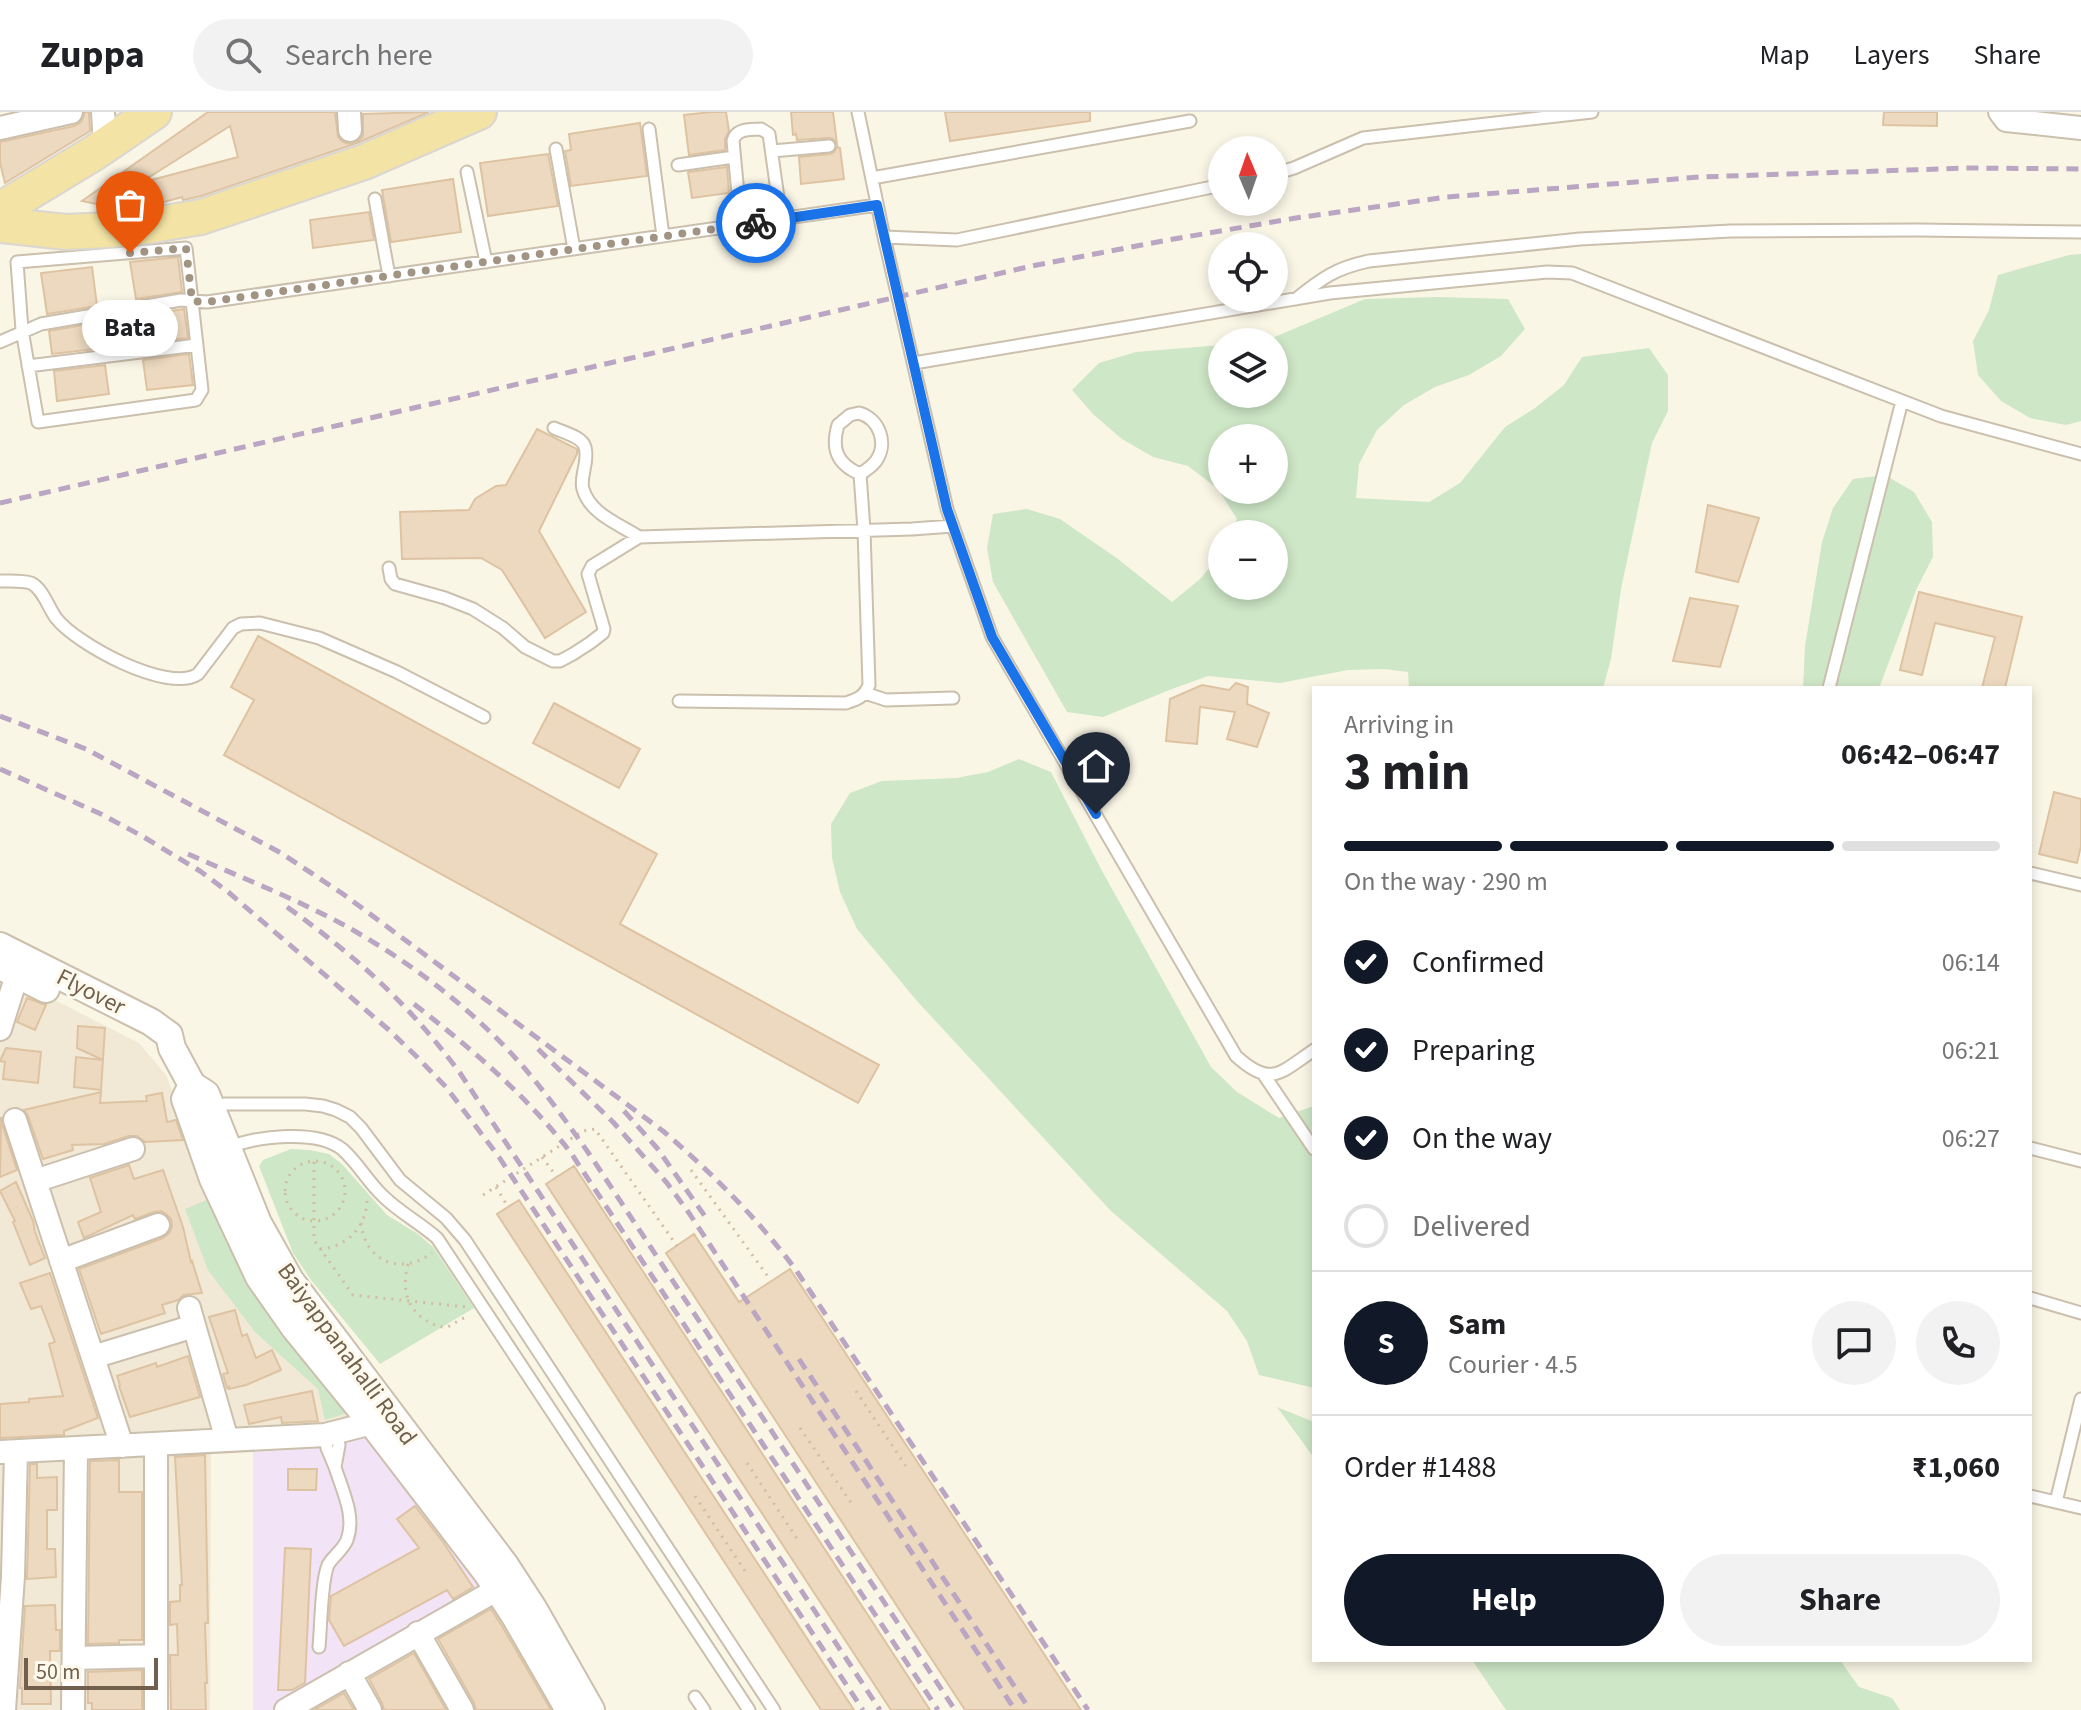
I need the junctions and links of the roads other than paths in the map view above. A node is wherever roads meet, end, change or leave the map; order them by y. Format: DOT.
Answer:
graph roads {
  1 [pos="71,112"];
  2 [pos="103,112"];
  3 [pos="154,112"];
  4 [pos="479,112"];
  5 [pos="858,112"];
  6 [pos="1592,112"];
  7 [pos="2000,112"];
  8 [pos="1190,121"];
  9 [pos="0,128"];
  10 [pos="2081,128"];
  11 [pos="649,129"];
  12 [pos="829,146"];
  13 [pos="556,149"];
  14 [pos="99,150"];
  15 [pos="772,151"];
  16 [pos="734,157"];
  17 [pos="678,165"];
  18 [pos="1288,170"];
  19 [pos="467,172"];
  20 [pos="872,178"];
  21 [pos="1208,188"];
  22 [pos="0,197"];
  23 [pos="375,199"];
  24 [pos="877,205"];
  25 [pos="0,210"];
  26 [pos="781,219"];
  27 [pos="0,225"];
  28 [pos="741,225"];
  29 [pos="2081,232"];
  30 [pos="663,236"];
  31 [pos="884,237"];
  32 [pos="574,249"];
  33 [pos="486,262"];
  34 [pos="389,276"];
  35 [pos="1296,299"];
  36 [pos="192,301"];
  37 [pos="22,330"];
  38 [pos="0,342"];
  39 [pos="197,345"];
  40 [pos="914,363"];
  41 [pos="28,366"];
  42 [pos="1902,401"];
  43 [pos="554,428"];
  44 [pos="2081,454"];
  45 [pos="860,474"];
  46 [pos="953,526"];
  47 [pos="864,530"];
  48 [pos="639,537"];
  49 [pos="389,568"];
  50 [pos="0,581"];
  51 [pos="1830,686"];
  52 [pos="865,693"];
  53 [pos="953,698"];
  54 [pos="679,701"];
  55 [pos="484,717"];
  56 [pos="2032,873"];
  57 [pos="2081,885"];
  58 [pos="0,946"];
  59 [pos="8,970"];
  60 [pos="0,1029"];
  61 [pos="166,1038"];
  62 [pos="1312,1051"];
  63 [pos="1264,1075"];
  64 [pos="197,1100"];
  65 [pos="15,1120"];
  66 [pos="1312,1146"];
  67 [pos="133,1149"];
  68 [pos="2032,1149"];
  69 [pos="216,1152"];
  70 [pos="2081,1161"];
  71 [pos="35,1181"];
  72 [pos="158,1225"];
  73 [pos="61,1261"];
  74 [pos="2032,1299"];
  75 [pos="2081,1313"];
  76 [pos="93,1357"];
  77 [pos="2081,1399"];
  78 [pos="380,1417"];
  79 [pos="582,1417"];
  80 [pos="565,1429"];
  81 [pos="330,1434"];
  82 [pos="227,1440"];
  83 [pos="156,1444"];
  84 [pos="122,1446"];
  85 [pos="76,1448"];
  86 [pos="8,1452"];
  87 [pos="2032,1496"];
  88 [pos="2056,1502"];
  89 [pos="2081,1508"];
  90 [pos="664,1542"];
  91 [pos="647,1553"];
  92 [pos="6,1576"];
  93 [pos="498,1589"];
  94 [pos="418,1633"];
  95 [pos="319,1647"];
  96 [pos="156,1656"];
  97 [pos="74,1658"];
  98 [pos="4,1660"];
  99 [pos="743,1662"];
  100 [pos="349,1673"];
  101 [pos="726,1675"];
  102 [pos="695,1697"];
  103 [pos="4,1710"];
  104 [pos="73,1710"];
  105 [pos="156,1710"];
  106 [pos="286,1710"];
  107 [pos="370,1710"];
  108 [pos="462,1710"];
  109 [pos="569,1710"];
  110 [pos="591,1710"];
  111 [pos="704,1710"];
  112 [pos="749,1710"];
  113 [pos="774,1710"];
  1 -- 9 [label="street"];
  2 -- 14 [label="street"];
  3 -- 14 [label="main road"];
  4 -- 27 [label="main road"];
  5 -- 20 [label="lane"];
  6 -- 18 [label="lane"];
  7 -- 10 [label="street"];
  8 -- 20 [label="lane"];
  11 -- 30 [label="lane"];
  12 -- 15 [label="lane"];
  13 -- 32 [label="lane"];
  14 -- 22 [label="street"];
  14 -- 25 [label="main road"];
  15 -- 16 [label="lane"];
  15 -- 26 [label="lane"];
  16 -- 17 [label="lane"];
  16 -- 28 [label="lane"];
  19 -- 33 [label="lane"];
  20 -- 24 [label="lane"];
  21 -- 31 [label="lane"];
  23 -- 34 [label="lane"];
  24 -- 26 [label="lane"];
  24 -- 31 [label="lane"];
  26 -- 28 [label="lane"];
  28 -- 30 [label="lane"];
  29 -- 35 [label="lane"];
  30 -- 32 [label="lane"];
  31 -- 40 [label="lane"];
  32 -- 33 [label="lane"];
  33 -- 34 [label="lane"];
  34 -- 36 [label="lane"];
  35 -- 40 [label="lane"];
  35 -- 42 [label="lane"];
  36 -- 37 [label="lane"];
  36 -- 37 [label="lane"];
  36 -- 39 [label="lane"];
  37 -- 38 [label="lane"];
  37 -- 41 [label="lane"];
  39 -- 41 [label="lane"];
  39 -- 41 [label="lane"];
  40 -- 46 [label="lane"];
  42 -- 44 [label="lane"];
  42 -- 51 [label="lane"];
  43 -- 48 [label="lane"];
  45 -- 45 [label="lane"];
  45 -- 47 [label="lane"];
  46 -- 47 [label="lane"];
  46 -- 63 [label="lane"];
  47 -- 48 [label="lane"];
  47 -- 52 [label="lane"];
  48 -- 49 [label="lane"];
  50 -- 55 [label="lane"];
  52 -- 53 [label="lane"];
  52 -- 54 [label="lane"];
  56 -- 57 [label="lane"];
  58 -- 61 [label="street, Flyover"];
  59 -- 60 [label="street"];
  59 -- 61 [label="street"];
  61 -- 64 [label="street, Baiyappanahalli Road"];
  62 -- 63 [label="lane"];
  63 -- 66 [label="lane"];
  64 -- 69 [label="street, Baiyappanahalli Road"];
  64 -- 79 [label="lane"];
  65 -- 71 [label="street"];
  67 -- 71 [label="street"];
  68 -- 70 [label="lane"];
  69 -- 78 [label="street, Baiyappanahalli Road"];
  69 -- 80 [label="lane"];
  71 -- 73 [label="street"];
  72 -- 73 [label="street"];
  73 -- 76 [label="street"];
  74 -- 75 [label="lane"];
  76 -- 82 [label="street"];
  76 -- 84 [label="street"];
  77 -- 88 [label="lane"];
  78 -- 81 [label="street"];
  78 -- 93 [label="street, Baiyappanahalli Road"];
  78 -- 110 [label="street, Baiyappanahalli Road"];
  79 -- 80 [label="lane"];
  79 -- 90 [label="lane"];
  80 -- 91 [label="lane"];
  81 -- 82 [label="street"];
  81 -- 95 [label="lane"];
  82 -- 83 [label="street"];
  83 -- 84 [label="street"];
  83 -- 96 [label="street"];
  84 -- 85 [label="street"];
  85 -- 86 [label="street"];
  85 -- 97 [label="street"];
  86 -- 92 [label="street"];
  87 -- 88 [label="lane"];
  88 -- 89 [label="lane"];
  90 -- 91 [label="lane"];
  90 -- 99 [label="lane"];
  91 -- 101 [label="lane"];
  92 -- 98 [label="street"];
  93 -- 94 [label="street"];
  93 -- 109 [label="street, Baiyappanahalli Road"];
  94 -- 100 [label="street"];
  94 -- 108 [label="street"];
  96 -- 97 [label="street"];
  96 -- 105 [label="street"];
  97 -- 104 [label="street"];
  98 -- 103 [label="street"];
  99 -- 101 [label="lane"];
  99 -- 113 [label="lane"];
  100 -- 106 [label="street"];
  100 -- 107 [label="street"];
  101 -- 112 [label="lane"];
  102 -- 111 [label="lane"];
}
